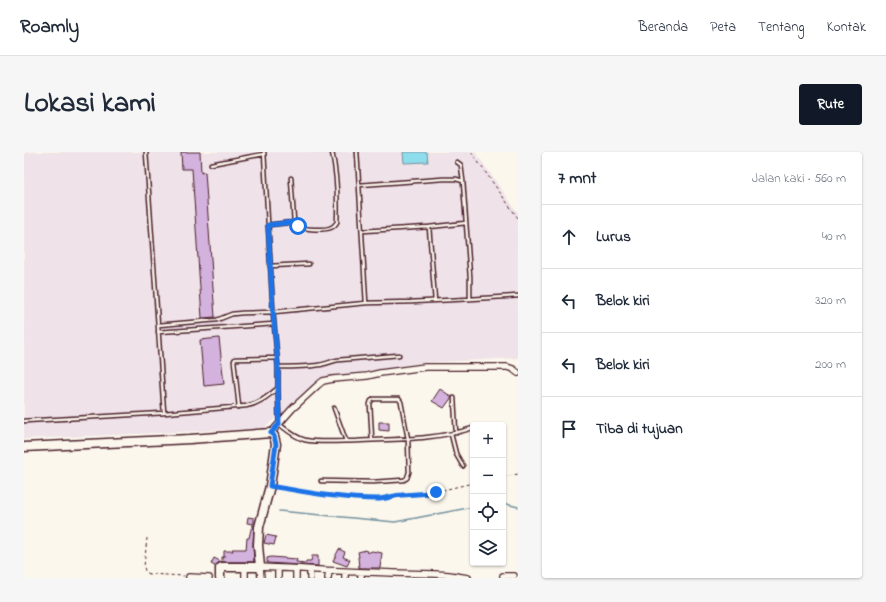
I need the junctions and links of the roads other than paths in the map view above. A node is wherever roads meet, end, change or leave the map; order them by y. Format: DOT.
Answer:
graph roads {
  1 [pos="146,152"];
  2 [pos="332,152"];
  3 [pos="357,152"];
  4 [pos="264,153"];
  5 [pos="457,162"];
  6 [pos="211,164"];
  7 [pos="291,178"];
  8 [pos="463,180"];
  9 [pos="359,185"];
  10 [pos="294,222"];
  11 [pos="466,223"];
  12 [pos="268,225"];
  13 [pos="430,227"];
  14 [pos="362,231"];
  15 [pos="309,264"];
  16 [pos="270,266"];
  17 [pos="518,296"];
  18 [pos="470,298"];
  19 [pos="434,301"];
  20 [pos="366,303"];
  21 [pos="273,312"];
  22 [pos="274,324"];
  23 [pos="158,325"];
  24 [pos="158,332"];
  25 [pos="399,355"];
  26 [pos="277,358"];
  27 [pos="278,367"];
  28 [pos="518,373"];
  29 [pos="278,388"];
  30 [pos="454,398"];
  31 [pos="239,407"];
  32 [pos="334,408"];
  33 [pos="164,413"];
  34 [pos="24,421"];
  35 [pos="279,424"];
  36 [pos="470,429"];
  37 [pos="456,432"];
  38 [pos="271,433"];
  39 [pos="451,434"];
  40 [pos="408,438"];
  41 [pos="372,440"];
  42 [pos="346,441"];
  43 [pos="24,447"];
  44 [pos="463,466"];
  45 [pos="321,481"];
  46 [pos="260,567"];
  47 [pos="245,568"];
  48 [pos="278,569"];
  49 [pos="296,569"];
  50 [pos="310,570"];
  51 [pos="329,571"];
  52 [pos="345,572"];
  53 [pos="361,575"];
  54 [pos="376,575"];
  55 [pos="395,575"];
  56 [pos="514,576"];
  57 [pos="189,577"];
  58 [pos="210,578"];
  59 [pos="220,578"];
  60 [pos="245,578"];
  61 [pos="261,578"];
  62 [pos="278,578"];
  63 [pos="296,578"];
  64 [pos="310,578"];
  65 [pos="328,578"];
  66 [pos="345,578"];
  67 [pos="468,578"];
  68 [pos="503,578"];
  1 -- 23 [label="lane"];
  2 -- 10 [label="lane"];
  3 -- 9 [label="lane"];
  4 -- 6 [label="lane"];
  4 -- 12 [label="lane"];
  5 -- 8 [label="lane"];
  7 -- 10 [label="lane"];
  8 -- 9 [label="lane"];
  8 -- 11 [label="lane"];
  9 -- 14 [label="lane"];
  10 -- 12 [label="lane"];
  11 -- 13 [label="lane"];
  11 -- 18 [label="lane"];
  12 -- 16 [label="lane"];
  13 -- 14 [label="lane"];
  13 -- 19 [label="lane"];
  14 -- 20 [label="lane"];
  15 -- 16 [label="lane"];
  16 -- 21 [label="lane"];
  17 -- 18 [label="lane"];
  18 -- 19 [label="lane"];
  19 -- 20 [label="lane"];
  20 -- 21 [label="lane"];
  21 -- 22 [label="lane"];
  21 -- 23 [label="lane"];
  22 -- 24 [label="lane"];
  22 -- 26 [label="lane"];
  23 -- 24 [label="lane"];
  24 -- 33 [label="lane"];
  25 -- 27 [label="lane"];
  26 -- 27 [label="lane"];
  26 -- 31 [label="lane"];
  27 -- 29 [label="lane"];
  28 -- 35 [label="street"];
  29 -- 31 [label="lane"];
  29 -- 35 [label="lane"];
  30 -- 37 [label="lane"];
  31 -- 33 [label="lane"];
  32 -- 42 [label="lane"];
  33 -- 34 [label="lane"];
  35 -- 38 [label="street"];
  35 -- 42 [label="lane"];
  36 -- 37 [label="lane"];
  37 -- 39 [label="lane"];
  38 -- 43 [label="street"];
  38 -- 46 [label="street"];
  39 -- 40 [label="lane"];
  39 -- 44 [label="lane"];
  40 -- 41 [label="lane"];
  40 -- 41 [label="lane"];
  40 -- 45 [label="lane"];
  41 -- 42 [label="lane"];
  46 -- 47 [label="street"];
  46 -- 48 [label="street"];
  46 -- 61 [label="street"];
  47 -- 59 [label="street"];
  47 -- 60 [label="street"];
  48 -- 49 [label="street"];
  48 -- 62 [label="street"];
  49 -- 50 [label="street"];
  49 -- 63 [label="street"];
  50 -- 51 [label="street"];
  50 -- 64 [label="street"];
  51 -- 52 [label="street"];
  51 -- 65 [label="street"];
  52 -- 53 [label="street"];
  52 -- 66 [label="street"];
  53 -- 54 [label="street"];
  54 -- 55 [label="street"];
  55 -- 67 [label="street"];
  56 -- 68 [label="street"];
  57 -- 58 [label="street"];
}
